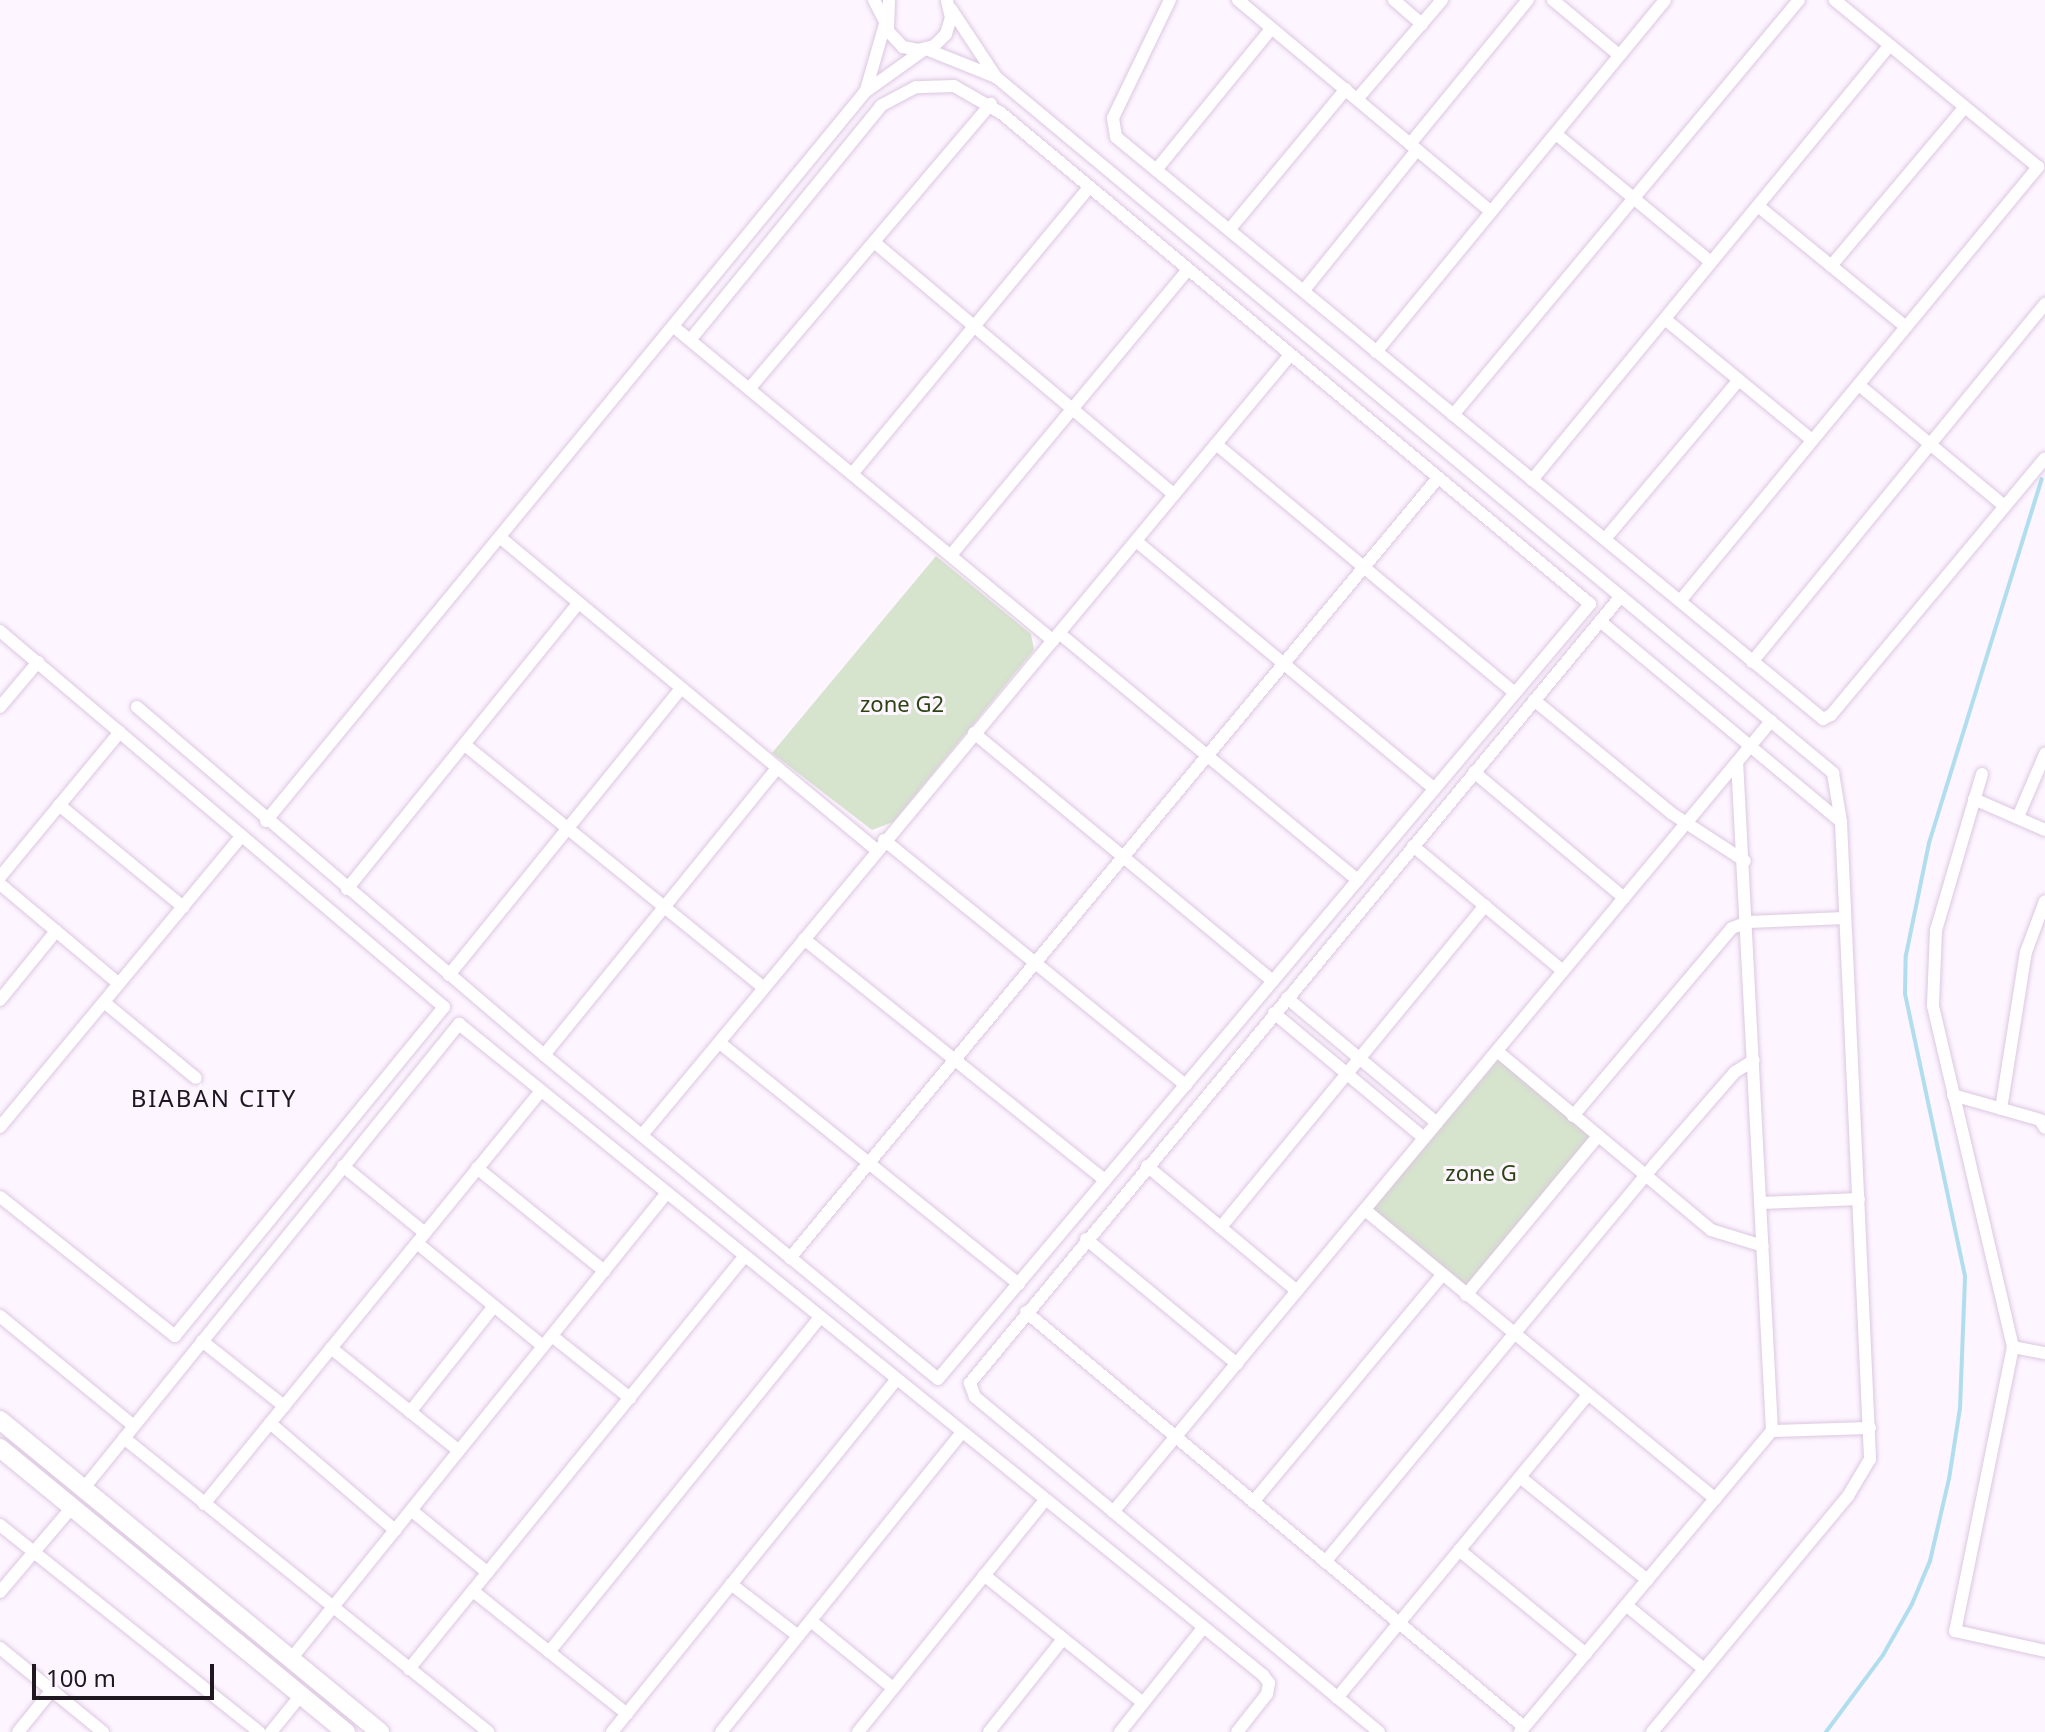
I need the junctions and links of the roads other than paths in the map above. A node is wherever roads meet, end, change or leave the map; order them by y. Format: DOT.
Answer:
graph roads {
  1 [pos="874,0"];
  2 [pos="889,0"];
  3 [pos="1170,0"];
  4 [pos="1238,0"];
  5 [pos="1394,0"];
  6 [pos="1442,0"];
  7 [pos="1528,0"];
  8 [pos="1553,0"];
  9 [pos="1665,0"];
  10 [pos="1799,0"];
  11 [pos="1835,0"];
  12 [pos="950,4"];
  13 [pos="885,24"];
  14 [pos="1422,24"];
  15 [pos="1270,30"];
  16 [pos="1890,45"];
  17 [pos="925,49"];
  18 [pos="1619,55"];
  19 [pos="996,77"];
  20 [pos="1346,89"];
  21 [pos="865,92"];
  22 [pos="1358,98"];
  23 [pos="991,104"];
  24 [pos="1964,108"];
  25 [pos="1556,134"];
  26 [pos="1414,147"];
  27 [pos="2042,169"];
  28 [pos="1156,170"];
  29 [pos="1089,188"];
  30 [pos="1634,200"];
  31 [pos="1758,206"];
  32 [pos="1490,211"];
  33 [pos="1229,230"];
  34 [pos="874,242"];
  35 [pos="1711,262"];
  36 [pos="1831,266"];
  37 [pos="1187,271"];
  38 [pos="1304,290"];
  39 [pos="2045,304"];
  40 [pos="1666,320"];
  41 [pos="674,327"];
  42 [pos="974,327"];
  43 [pos="1906,327"];
  44 [pos="690,340"];
  45 [pos="1376,352"];
  46 [pos="1290,355"];
  47 [pos="1739,380"];
  48 [pos="1859,385"];
  49 [pos="749,389"];
  50 [pos="1071,408"];
  51 [pos="1453,415"];
  52 [pos="1812,440"];
  53 [pos="1929,443"];
  54 [pos="1216,444"];
  55 [pos="2045,458"];
  56 [pos="852,474"];
  57 [pos="1438,478"];
  58 [pos="1532,480"];
  59 [pos="1174,495"];
  60 [pos="2004,506"];
  61 [pos="502,539"];
  62 [pos="1605,539"];
  63 [pos="1136,541"];
  64 [pos="951,555"];
  65 [pos="1365,569"];
  66 [pos="1621,596"];
  67 [pos="1680,601"];
  68 [pos="578,604"];
  69 [pos="1600,621"];
  70 [pos="0,631"];
  71 [pos="1056,636"];
  72 [pos="38,662"];
  73 [pos="1752,662"];
  74 [pos="1287,665"];
  75 [pos="681,689"];
  76 [pos="1515,693"];
  77 [pos="1534,700"];
  78 [pos="0,707"];
  79 [pos="137,707"];
  80 [pos="1771,721"];
  81 [pos="120,732"];
  82 [pos="974,733"];
  83 [pos="465,745"];
  84 [pos="1750,746"];
  85 [pos="2045,754"];
  86 [pos="1210,756"];
  87 [pos="1737,762"];
  88 [pos="777,768"];
  89 [pos="1474,772"];
  90 [pos="1982,774"];
  91 [pos="1435,789"];
  92 [pos="1974,799"];
  93 [pos="59,805"];
  94 [pos="2018,817"];
  95 [pos="266,821"];
  96 [pos="1688,821"];
  97 [pos="1841,822"];
  98 [pos="568,828"];
  99 [pos="2045,830"];
  100 [pos="242,836"];
  101 [pos="880,845"];
  102 [pos="1413,846"];
  103 [pos="1127,856"];
  104 [pos="1745,861"];
  105 [pos="0,877"];
  106 [pos="1358,880"];
  107 [pos="0,884"];
  108 [pos="347,889"];
  109 [pos="1624,898"];
  110 [pos="2045,901"];
  111 [pos="1485,906"];
  112 [pos="183,907"];
  113 [pos="665,907"];
  114 [pos="1845,918"];
  115 [pos="1748,922"];
  116 [pos="56,931"];
  117 [pos="804,939"];
  118 [pos="1036,963"];
  119 [pos="1563,971"];
  120 [pos="449,975"];
  121 [pos="1273,981"];
  122 [pos="119,984"];
  123 [pos="764,988"];
  124 [pos="1287,998"];
  125 [pos="0,1000"];
  126 [pos="104,1002"];
  127 [pos="1274,1013"];
  128 [pos="720,1043"];
  129 [pos="1497,1051"];
  130 [pos="544,1055"];
  131 [pos="1360,1058"];
  132 [pos="1754,1060"];
  133 [pos="954,1063"];
  134 [pos="1347,1074"];
  135 [pos="196,1078"];
  136 [pos="1186,1085"];
  137 [pos="540,1092"];
  138 [pos="1953,1095"];
  139 [pos="2001,1109"];
  140 [pos="1573,1116"];
  141 [pos="2,1121"];
  142 [pos="1437,1123"];
  143 [pos="2045,1128"];
  144 [pos="642,1135"];
  145 [pos="1598,1136"];
  146 [pos="1424,1138"];
  147 [pos="871,1163"];
  148 [pos="343,1166"];
  149 [pos="1147,1166"];
  150 [pos="477,1168"];
  151 [pos="1647,1177"];
  152 [pos="1105,1180"];
  153 [pos="666,1194"];
  154 [pos="0,1197"];
  155 [pos="1859,1199"];
  156 [pos="1761,1203"];
  157 [pos="1365,1210"];
  158 [pos="1221,1227"];
  159 [pos="421,1238"];
  160 [pos="1086,1239"];
  161 [pos="1763,1246"];
  162 [pos="744,1257"];
  163 [pos="790,1258"];
  164 [pos="604,1271"];
  165 [pos="1442,1275"];
  166 [pos="1019,1284"];
  167 [pos="1297,1291"];
  168 [pos="1466,1295"];
  169 [pos="494,1306"];
  170 [pos="1026,1312"];
  171 [pos="0,1316"];
  172 [pos="819,1318"];
  173 [pos="1514,1336"];
  174 [pos="202,1341"];
  175 [pos="548,1341"];
  176 [pos="2013,1347"];
  177 [pos="331,1348"];
  178 [pos="2045,1353"];
  179 [pos="1237,1364"];
  180 [pos="896,1380"];
  181 [pos="1587,1396"];
  182 [pos="630,1398"];
  183 [pos="284,1406"];
  184 [pos="410,1412"];
  185 [pos="0,1420"];
  186 [pos="270,1423"];
  187 [pos="134,1426"];
  188 [pos="1870,1428"];
  189 [pos="1772,1431"];
  190 [pos="961,1433"];
  191 [pos="1175,1437"];
  192 [pos="124,1438"];
  193 [pos="0,1448"];
  194 [pos="459,1451"];
  195 [pos="1520,1477"];
  196 [pos="84,1488"];
  197 [pos="1715,1499"];
  198 [pos="1045,1500"];
  199 [pos="1253,1502"];
  200 [pos="204,1504"];
  201 [pos="72,1507"];
  202 [pos="411,1510"];
  203 [pos="1113,1512"];
  204 [pos="0,1525"];
  205 [pos="395,1530"];
  206 [pos="1459,1550"];
  207 [pos="34,1552"];
  208 [pos="1325,1562"];
  209 [pos="488,1573"];
  210 [pos="187,1574"];
  211 [pos="984,1575"];
  212 [pos="1647,1580"];
  213 [pos="731,1584"];
  214 [pos="173,1590"];
  215 [pos="473,1591"];
  216 [pos="0,1592"];
  217 [pos="1626,1605"];
  218 [pos="333,1607"];
  219 [pos="811,1621"];
  220 [pos="1399,1623"];
  221 [pos="1203,1628"];
  222 [pos="798,1636"];
  223 [pos="1063,1639"];
  224 [pos="0,1648"];
  225 [pos="2045,1651"];
  226 [pos="549,1652"];
  227 [pos="1586,1654"];
  228 [pos="291,1659"];
  229 [pos="409,1669"];
  230 [pos="1704,1669"];
  231 [pos="893,1688"];
  232 [pos="52,1690"];
  233 [pos="301,1695"];
  234 [pos="1337,1698"];
  235 [pos="1143,1703"];
  236 [pos="627,1714"];
  237 [pos="1522,1730"];
  238 [pos="18,1732"];
  239 [pos="103,1732"];
  240 [pos="259,1732"];
  241 [pos="271,1732"];
  242 [pos="346,1732"];
  243 [pos="380,1732"];
  244 [pos="488,1732"];
  245 [pos="612,1732"];
  246 [pos="721,1732"];
  247 [pos="858,1732"];
  248 [pos="989,1732"];
  249 [pos="1120,1732"];
  250 [pos="1237,1732"];
  251 [pos="1379,1732"];
  252 [pos="1652,1732"];
  1 -- 13 [label="street"];
  2 -- 13 [label="street"];
  3 -- 28 [label="street"];
  4 -- 15 [label="street"];
  5 -- 14 [label="street"];
  6 -- 14 [label="street"];
  7 -- 26 [label="street"];
  8 -- 18 [label="street"];
  9 -- 18 [label="street"];
  10 -- 30 [label="street"];
  11 -- 16 [label="street"];
  12 -- 17 [label="street"];
  12 -- 19 [label="street"];
  13 -- 17 [label="street"];
  13 -- 21 [label="street"];
  14 -- 22 [label="street"];
  15 -- 20 [label="street"];
  15 -- 28 [label="street"];
  16 -- 24 [label="street"];
  16 -- 31 [label="street"];
  17 -- 19 [label="street"];
  17 -- 21 [label="street"];
  18 -- 25 [label="street"];
  19 -- 66 [label="street"];
  20 -- 22 [label="street"];
  20 -- 33 [label="street"];
  21 -- 41 [label="street"];
  22 -- 26 [label="street"];
  23 -- 29 [label="street"];
  23 -- 34 [label="street"];
  23 -- 44 [label="street"];
  24 -- 27 [label="street"];
  24 -- 36 [label="street"];
  25 -- 30 [label="street"];
  25 -- 32 [label="street"];
  26 -- 32 [label="street"];
  26 -- 38 [label="street"];
  27 -- 43 [label="street"];
  28 -- 33 [label="street"];
  29 -- 37 [label="street"];
  29 -- 42 [label="street"];
  30 -- 35 [label="street"];
  30 -- 51 [label="street"];
  31 -- 35 [label="street"];
  31 -- 36 [label="street"];
  32 -- 45 [label="street"];
  33 -- 38 [label="street"];
  34 -- 42 [label="street"];
  34 -- 49 [label="street"];
  35 -- 40 [label="street"];
  36 -- 43 [label="street"];
  37 -- 46 [label="street"];
  37 -- 50 [label="street"];
  38 -- 45 [label="street"];
  39 -- 53 [label="street"];
  40 -- 47 [label="street"];
  40 -- 58 [label="street"];
  41 -- 44 [label="street"];
  41 -- 61 [label="street"];
  42 -- 50 [label="street"];
  42 -- 56 [label="street"];
  43 -- 48 [label="street"];
  44 -- 49 [label="street"];
  45 -- 51 [label="street"];
  46 -- 54 [label="street"];
  46 -- 57 [label="street"];
  47 -- 52 [label="street"];
  47 -- 62 [label="street"];
  48 -- 52 [label="street"];
  48 -- 53 [label="street"];
  49 -- 56 [label="street"];
  50 -- 59 [label="street"];
  50 -- 64 [label="street"];
  51 -- 58 [label="street"];
  52 -- 67 [label="street"];
  53 -- 60 [label="street"];
  53 -- 73 [label="street"];
  54 -- 59 [label="street"];
  54 -- 65 [label="street"];
  55 -- 60 [label="street"];
  56 -- 64 [label="street"];
  57 -- 65 [label="street"];
  57 -- 76 [label="street"];
  58 -- 62 [label="street"];
  59 -- 63 [label="street"];
  60 -- 73 [label="street"];
  61 -- 68 [label="street"];
  61 -- 95 [label="street"];
  62 -- 67 [label="street"];
  63 -- 71 [label="street"];
  63 -- 74 [label="street"];
  64 -- 71 [label="street"];
  65 -- 74 [label="street"];
  65 -- 76 [label="street"];
  66 -- 69 [label="street"];
  66 -- 80 [label="street"];
  67 -- 73 [label="street"];
  68 -- 75 [label="street"];
  68 -- 83 [label="street"];
  69 -- 77 [label="street"];
  69 -- 84 [label="street"];
  70 -- 72 [label="street"];
  71 -- 82 [label="street"];
  71 -- 86 [label="street"];
  72 -- 78 [label="street"];
  72 -- 81 [label="street"];
  74 -- 86 [label="street"];
  74 -- 91 [label="street"];
  75 -- 88 [label="street"];
  75 -- 98 [label="street"];
  76 -- 91 [label="street"];
  77 -- 89 [label="street"];
  77 -- 96 [label="street"];
  79 -- 95 [label="street"];
  80 -- 84 [label="street"];
  80 -- 97 [label="street"];
  81 -- 93 [label="street"];
  81 -- 100 [label="street"];
  82 -- 101 [label="street"];
  82 -- 103 [label="street"];
  83 -- 98 [label="street"];
  83 -- 108 [label="street"];
  84 -- 87 [label="street"];
  84 -- 97 [label="street"];
  85 -- 94 [label="street"];
  86 -- 103 [label="street"];
  86 -- 106 [label="street"];
  87 -- 96 [label="street"];
  87 -- 104 [label="street"];
  88 -- 101 [label="street"];
  88 -- 113 [label="street"];
  89 -- 102 [label="street"];
  89 -- 109 [label="street"];
  90 -- 92 [label="street"];
  91 -- 106 [label="street"];
  92 -- 94 [label="street"];
  92 -- 138 [label="street"];
  93 -- 105 [label="street"];
  93 -- 112 [label="street"];
  94 -- 99 [label="street"];
  95 -- 108 [label="street"];
  96 -- 104 [label="street"];
  96 -- 109 [label="street"];
  97 -- 114 [label="street"];
  98 -- 113 [label="street"];
  98 -- 120 [label="street"];
  100 -- 112 [label="street"];
  100 -- 154 [label="street"];
  101 -- 117 [label="street"];
  101 -- 118 [label="street"];
  102 -- 111 [label="street"];
  102 -- 124 [label="street"];
  103 -- 118 [label="street"];
  103 -- 121 [label="street"];
  104 -- 115 [label="street"];
  106 -- 121 [label="street"];
  107 -- 116 [label="street"];
  108 -- 120 [label="street"];
  109 -- 119 [label="street"];
  110 -- 139 [label="street"];
  111 -- 119 [label="street"];
  111 -- 131 [label="street"];
  112 -- 122 [label="street"];
  113 -- 123 [label="street"];
  113 -- 130 [label="street"];
  114 -- 115 [label="street"];
  114 -- 155 [label="street"];
  115 -- 132 [label="street"];
  115 -- 140 [label="street"];
  116 -- 122 [label="street"];
  116 -- 125 [label="street"];
  117 -- 123 [label="street"];
  117 -- 133 [label="street"];
  118 -- 133 [label="street"];
  118 -- 136 [label="street"];
  119 -- 129 [label="street"];
  120 -- 130 [label="street"];
  121 -- 136 [label="street"];
  122 -- 126 [label="street"];
  123 -- 128 [label="street"];
  124 -- 127 [label="street"];
  124 -- 131 [label="street"];
  126 -- 135 [label="street"];
  126 -- 141 [label="street"];
  127 -- 134 [label="street"];
  127 -- 149 [label="street"];
  128 -- 144 [label="street"];
  128 -- 147 [label="street"];
  129 -- 140 [label="street"];
  129 -- 142 [label="street"];
  130 -- 144 [label="street"];
  131 -- 134 [label="street"];
  131 -- 142 [label="street"];
  132 -- 151 [label="street"];
  132 -- 156 [label="street"];
  133 -- 147 [label="street"];
  133 -- 152 [label="street"];
  134 -- 146 [label="street"];
  134 -- 158 [label="street"];
  136 -- 152 [label="street"];
  137 -- 148 [label="street"];
  137 -- 150 [label="street"];
  137 -- 153 [label="street"];
  138 -- 139 [label="street"];
  138 -- 176 [label="street"];
  139 -- 143 [label="street"];
  140 -- 145 [label="street"];
  142 -- 146 [label="street"];
  144 -- 163 [label="street"];
  145 -- 151 [label="street"];
  145 -- 168 [label="street"];
  146 -- 157 [label="street"];
  147 -- 163 [label="street"];
  147 -- 166 [label="street"];
  148 -- 159 [label="street"];
  148 -- 174 [label="street"];
  149 -- 158 [label="street"];
  149 -- 160 [label="street"];
  150 -- 159 [label="street"];
  150 -- 164 [label="street"];
  151 -- 161 [label="street"];
  151 -- 173 [label="street"];
  152 -- 166 [label="street"];
  153 -- 162 [label="street"];
  153 -- 164 [label="street"];
  155 -- 156 [label="street"];
  155 -- 188 [label="street"];
  156 -- 161 [label="street"];
  157 -- 165 [label="street"];
  157 -- 167 [label="street"];
  158 -- 167 [label="street"];
  159 -- 169 [label="street"];
  159 -- 177 [label="street"];
  160 -- 170 [label="street"];
  160 -- 179 [label="street"];
  161 -- 189 [label="street"];
  162 -- 172 [label="street"];
  162 -- 182 [label="street"];
  163 -- 166 [label="street"];
  164 -- 175 [label="street"];
  165 -- 168 [label="street"];
  165 -- 199 [label="street"];
  167 -- 179 [label="street"];
  168 -- 173 [label="street"];
  169 -- 175 [label="street"];
  169 -- 184 [label="street"];
  170 -- 191 [label="street"];
  170 -- 203 [label="street"];
  171 -- 187 [label="street"];
  172 -- 180 [label="street"];
  172 -- 226 [label="street"];
  173 -- 181 [label="street"];
  173 -- 208 [label="street"];
  174 -- 183 [label="street"];
  174 -- 187 [label="street"];
  175 -- 182 [label="street"];
  175 -- 194 [label="street"];
  176 -- 178 [label="street"];
  176 -- 225 [label="street"];
  177 -- 183 [label="street"];
  177 -- 184 [label="street"];
  179 -- 191 [label="street"];
  180 -- 190 [label="street"];
  180 -- 213 [label="street"];
  181 -- 195 [label="street"];
  181 -- 197 [label="street"];
  182 -- 209 [label="street"];
  183 -- 186 [label="street"];
  184 -- 194 [label="street"];
  185 -- 196 [label="street"];
  186 -- 200 [label="street"];
  186 -- 205 [label="street"];
  187 -- 192 [label="street"];
  188 -- 189 [label="street"];
  188 -- 230 [label="street"];
  189 -- 197 [label="street"];
  190 -- 198 [label="street"];
  190 -- 219 [label="street"];
  191 -- 199 [label="street"];
  191 -- 203 [label="street"];
  192 -- 196 [label="street"];
  192 -- 200 [label="street"];
  193 -- 201 [label="street"];
  194 -- 202 [label="street"];
  195 -- 206 [label="street"];
  195 -- 212 [label="street"];
  196 -- 210 [label="street"];
  197 -- 212 [label="street"];
  198 -- 211 [label="street"];
  198 -- 221 [label="street"];
  199 -- 208 [label="street"];
  200 -- 218 [label="street"];
  201 -- 207 [label="street"];
  201 -- 214 [label="street"];
  202 -- 205 [label="street"];
  202 -- 209 [label="street"];
  203 -- 234 [label="street"];
  204 -- 207 [label="street"];
  205 -- 218 [label="street"];
  206 -- 220 [label="street"];
  206 -- 227 [label="street"];
  207 -- 216 [label="street"];
  207 -- 240 [label="street"];
  208 -- 220 [label="street"];
  209 -- 215 [label="street"];
  210 -- 214 [label="street"];
  210 -- 228 [label="street"];
  211 -- 223 [label="street"];
  211 -- 231 [label="street"];
  212 -- 217 [label="street"];
  213 -- 222 [label="street"];
  213 -- 236 [label="street"];
  214 -- 233 [label="street"];
  215 -- 226 [label="street"];
  215 -- 229 [label="street"];
  217 -- 227 [label="street"];
  217 -- 230 [label="street"];
  218 -- 228 [label="street"];
  218 -- 229 [label="street"];
  219 -- 222 [label="street"];
  219 -- 231 [label="street"];
  220 -- 234 [label="street"];
  220 -- 237 [label="street"];
  221 -- 235 [label="street"];
  221 -- 250 [label="street"];
  222 -- 246 [label="street"];
  223 -- 235 [label="street"];
  223 -- 248 [label="street"];
  224 -- 232 [label="street"];
  226 -- 236 [label="street"];
  227 -- 237 [label="street"];
  228 -- 243 [label="street"];
  229 -- 244 [label="street"];
  230 -- 252 [label="street"];
  231 -- 247 [label="street"];
  232 -- 238 [label="street"];
  232 -- 239 [label="street"];
  233 -- 241 [label="street"];
  233 -- 242 [label="street"];
  234 -- 251 [label="street"];
  235 -- 249 [label="street"];
  236 -- 245 [label="street"];
}
